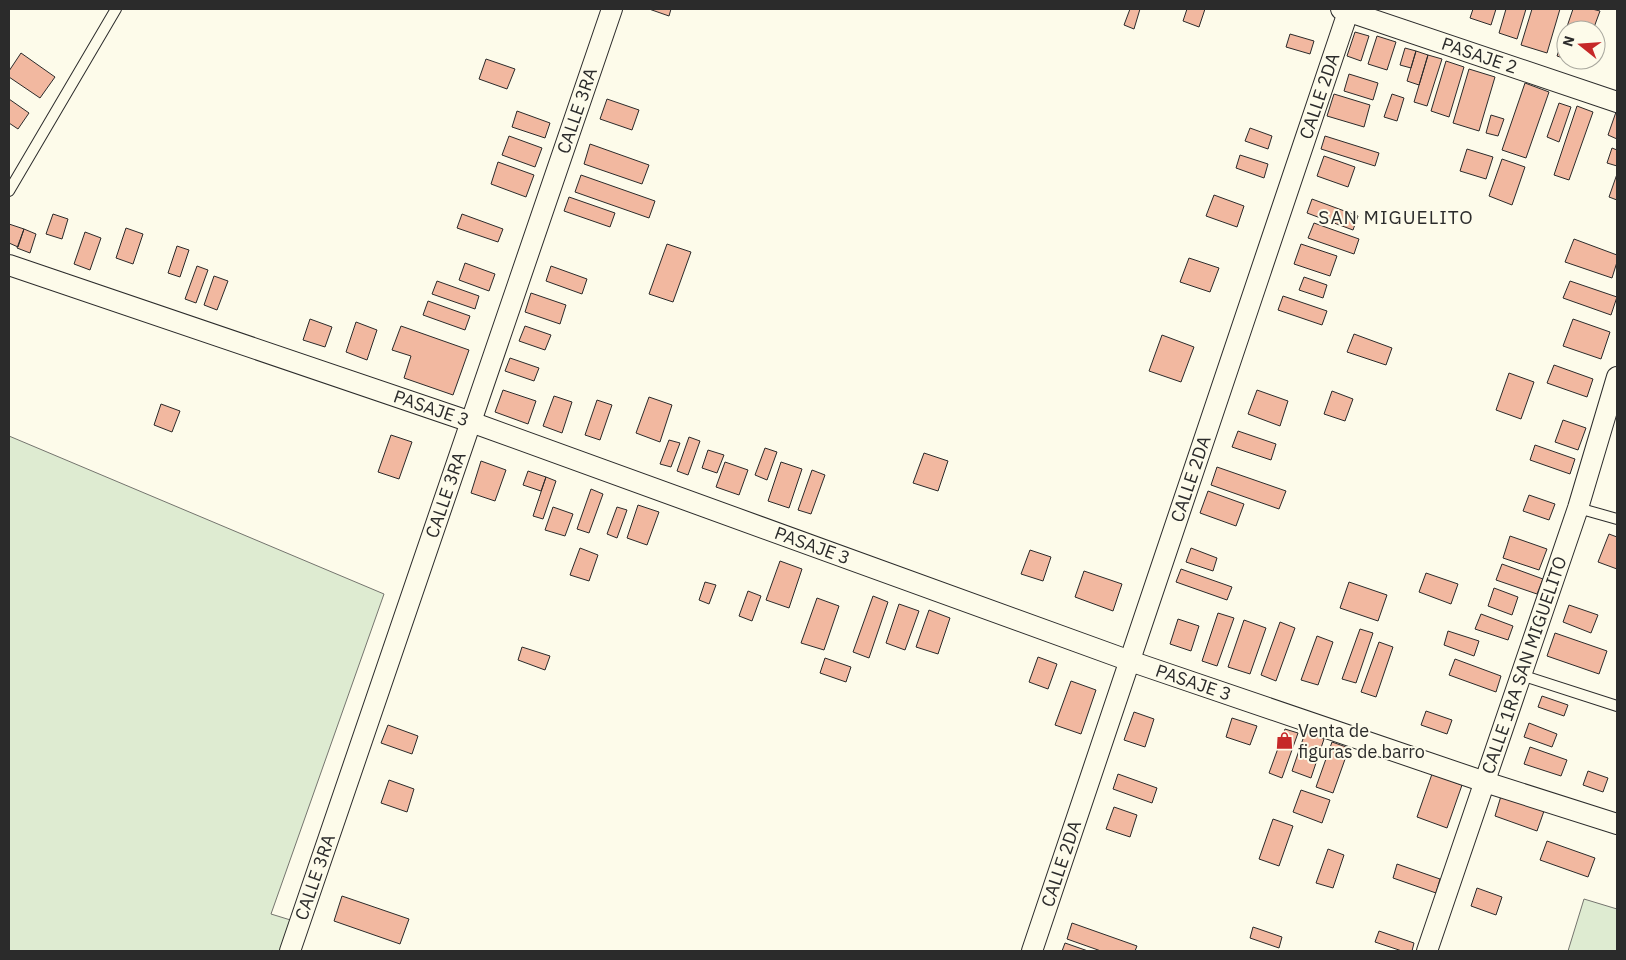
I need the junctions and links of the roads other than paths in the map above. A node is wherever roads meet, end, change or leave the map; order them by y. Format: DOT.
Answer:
graph roads {
  1 [pos="116,9"];
  2 [pos="612,9"];
  3 [pos="1346,10"];
  4 [pos="1617,102"];
  5 [pos="9,190"];
  6 [pos="9,265"];
  7 [pos="1617,377"];
  8 [pos="471,422"];
  9 [pos="1578,508"];
  10 [pos="1617,520"];
  11 [pos="1130,661"];
  12 [pos="1521,675"];
  13 [pos="1617,706"];
  14 [pos="1485,782"];
  15 [pos="1617,824"];
  16 [pos="290,951"];
  17 [pos="1032,951"];
  18 [pos="1427,951"];
  1 -- 5 [label="lane"];
  2 -- 8 [label="street, CALLE 3RA"];
  3 -- 4 [label="street, PASAJE 2"];
  3 -- 11 [label="street, CALLE 2DA"];
  6 -- 8 [label="street, PASAJE 3"];
  7 -- 9 [label="street, CALLE 1RA SAN MIGUELITO"];
  8 -- 11 [label="street, PASAJE 3"];
  8 -- 16 [label="street, CALLE 3RA"];
  9 -- 10 [label="lane"];
  9 -- 12 [label="street, CALLE 1RA SAN MIGUELITO"];
  11 -- 14 [label="street, PASAJE 3"];
  11 -- 17 [label="street, CALLE 2DA"];
  12 -- 13 [label="lane"];
  12 -- 14 [label="street, CALLE 1RA SAN MIGUELITO"];
  14 -- 15 [label="street, PASAJE 3"];
  14 -- 18 [label="street, CALLE 1RA SAN MIGUELITO"];
}
